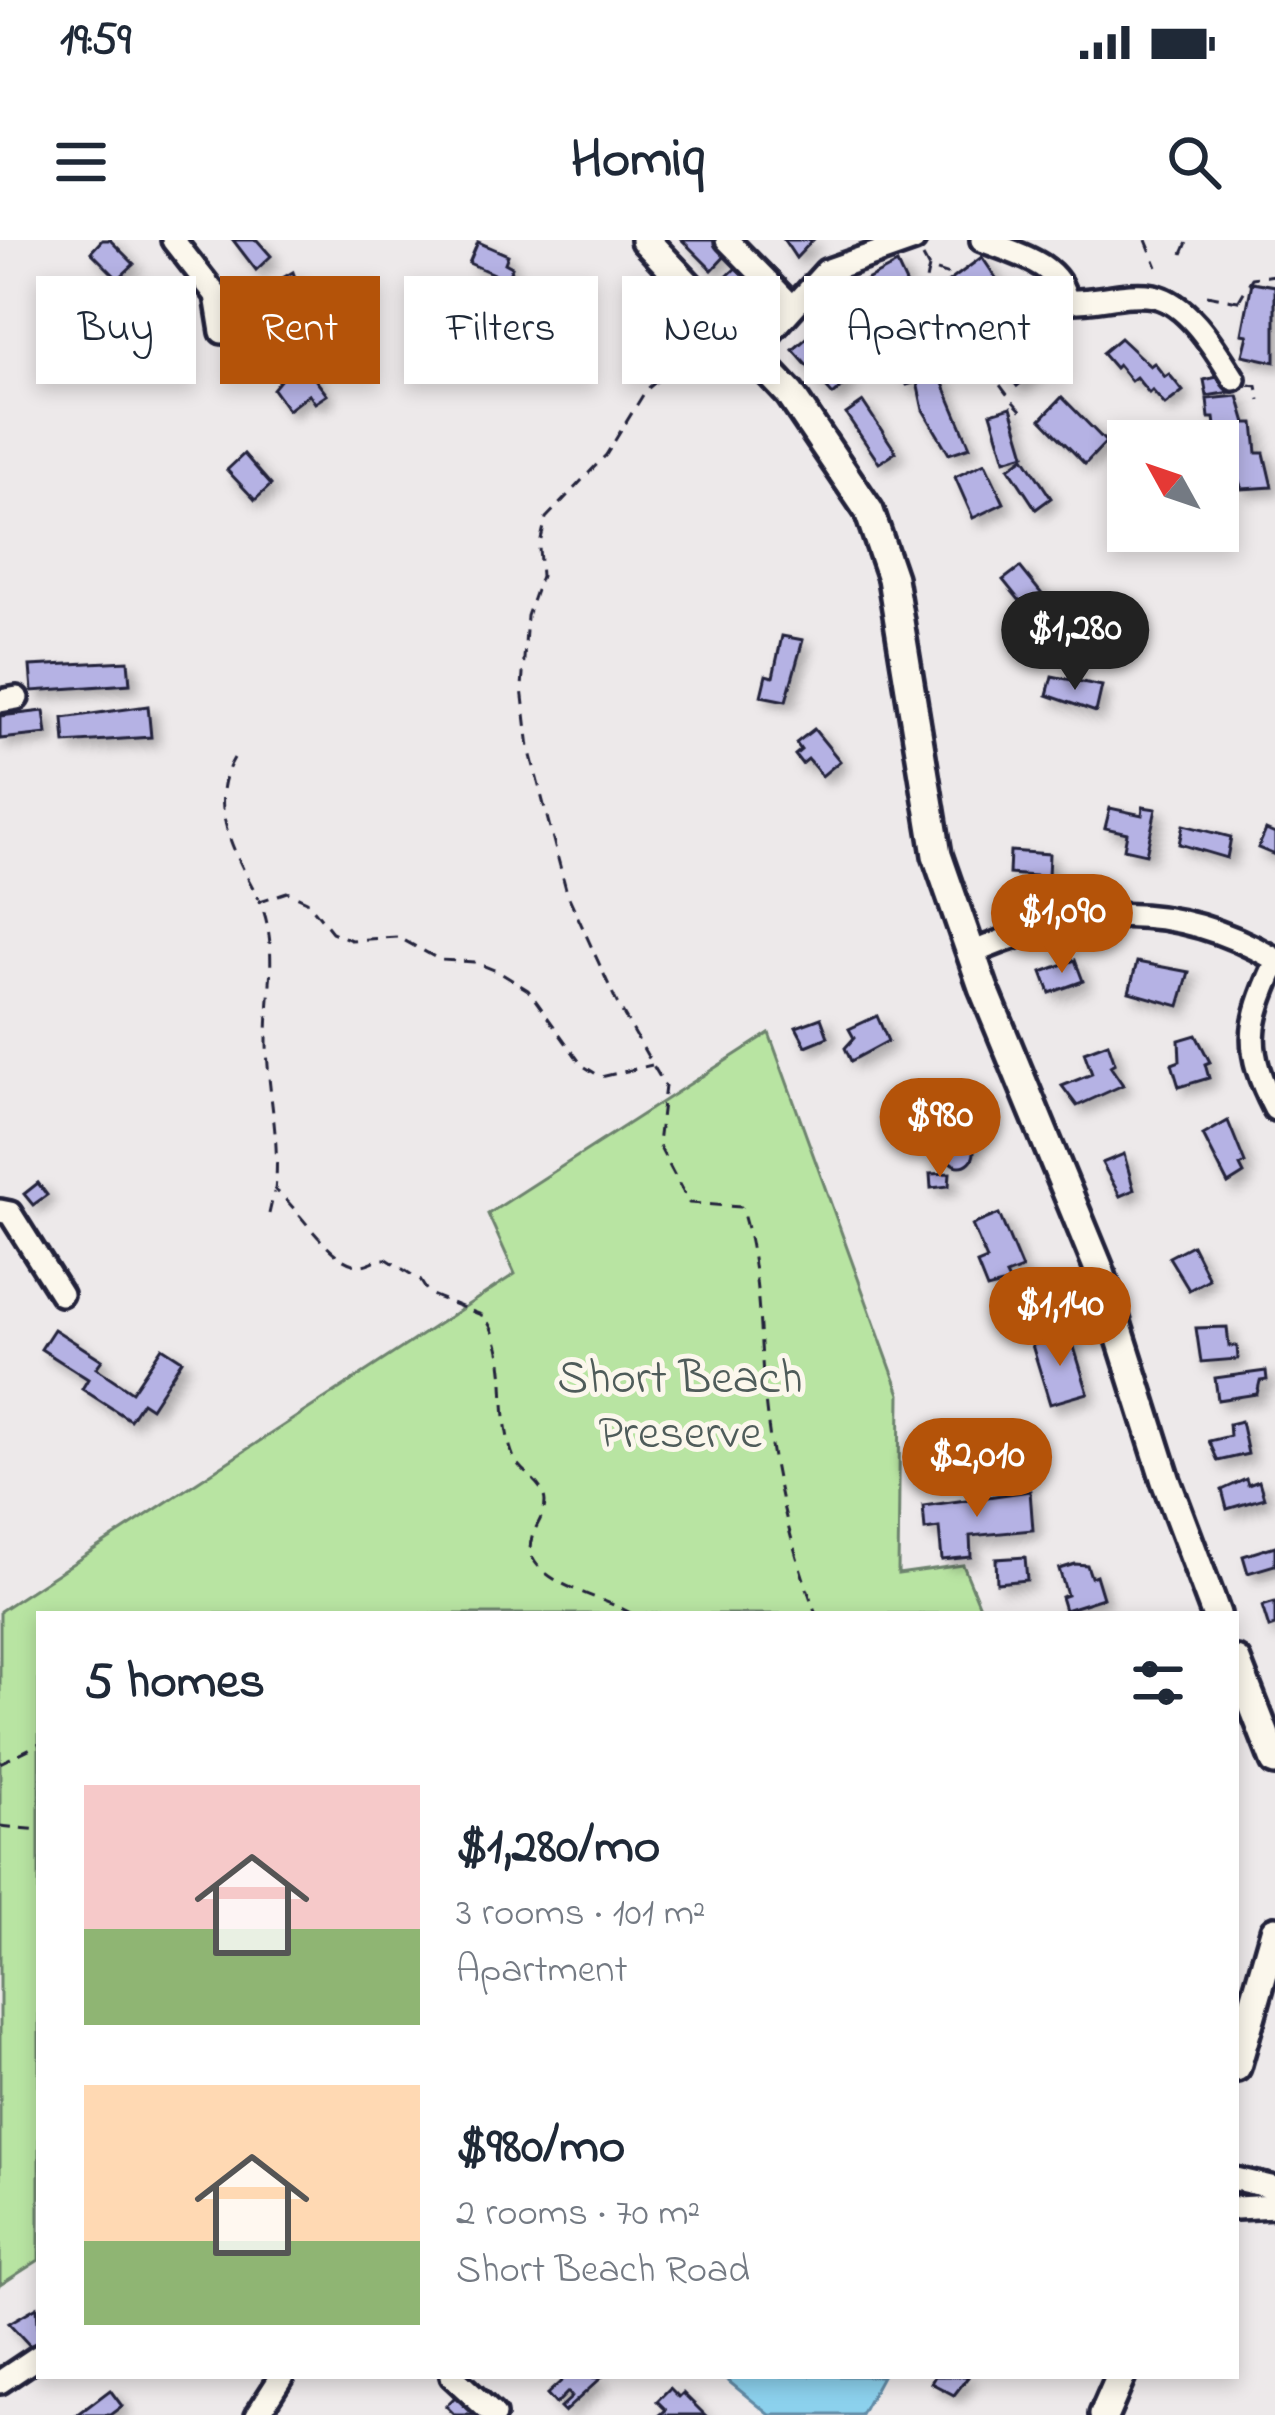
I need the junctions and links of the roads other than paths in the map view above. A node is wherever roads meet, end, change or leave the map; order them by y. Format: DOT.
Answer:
graph roads {
  1 [pos="172,240"];
  2 [pos="645,240"];
  3 [pos="727,240"];
  4 [pos="982,240"];
  5 [pos="917,245"];
  6 [pos="680,276"];
  7 [pos="792,306"];
  8 [pos="220,320"];
  9 [pos="780,320"];
  10 [pos="1234,379"];
  11 [pos="779,384"];
  12 [pos="970,954"];
  13 [pos="1275,962"];
  14 [pos="1275,1109"];
  15 [pos="0,1211"];
  16 [pos="61,1294"];
  17 [pos="1215,1611"];
  18 [pos="1239,1669"];
  19 [pos="1275,1761"];
  20 [pos="1275,1931"];
  21 [pos="1239,2057"];
  22 [pos="1239,2180"];
  23 [pos="1275,2188"];
  24 [pos="1275,2206"];
  25 [pos="1239,2207"];
  26 [pos="36,2358"];
  27 [pos="280,2379"];
  28 [pos="455,2379"];
  29 [pos="1120,2379"];
  30 [pos="0,2382"];
  31 [pos="257,2415"];
  32 [pos="494,2415"];
  33 [pos="1104,2415"];
  1 -- 8 [label="street"];
  2 -- 6 [label="main road"];
  3 -- 7 [label="street"];
  4 -- 10 [label="street"];
  5 -- 7 [label="street"];
  7 -- 9 [label="street"];
  11 -- 12 [label="main road"];
  12 -- 13 [label="street"];
  12 -- 17 [label="main road"];
  13 -- 14 [label="street"];
  15 -- 16 [label="street"];
  18 -- 19 [label="main road"];
  20 -- 21 [label="main road"];
  22 -- 23 [label="street"];
  24 -- 25 [label="street"];
  26 -- 30 [label="street"];
  27 -- 31 [label="street"];
  28 -- 32 [label="street"];
  29 -- 33 [label="main road"];
}
